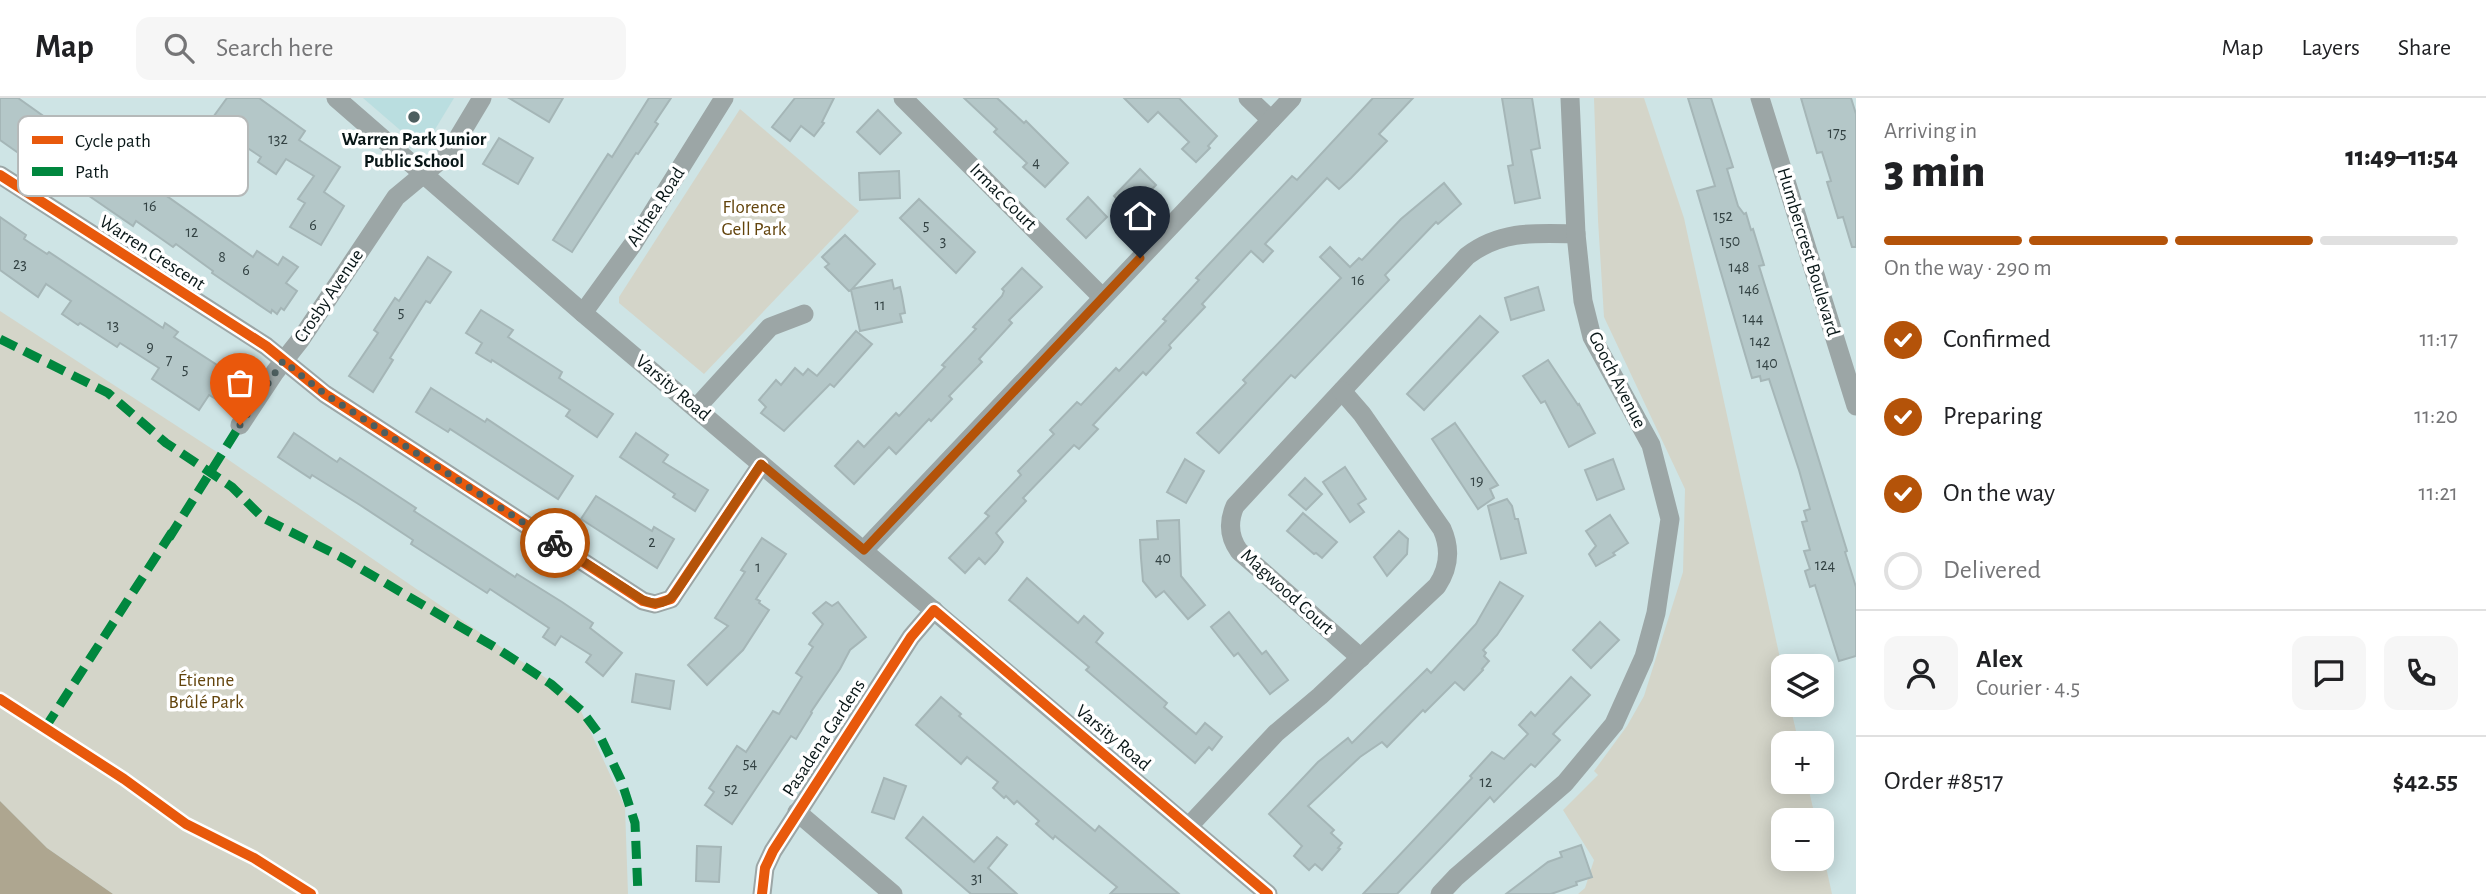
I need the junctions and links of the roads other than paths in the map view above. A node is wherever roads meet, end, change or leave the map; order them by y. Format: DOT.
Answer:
graph roads {
  1 [pos="336,98"];
  2 [pos="482,98"];
  3 [pos="724,98"];
  4 [pos="903,98"];
  5 [pos="1248,98"];
  6 [pos="1292,98"];
  7 [pos="1570,98"];
  8 [pos="1760,98"];
  9 [pos="1271,120"];
  10 [pos="423,173"];
  11 [pos="0,175"];
  12 [pos="18,187"];
  13 [pos="33,196"];
  14 [pos="1576,234"];
  15 [pos="1102,297"];
  16 [pos="583,313"];
  17 [pos="804,314"];
  18 [pos="283,361"];
  19 [pos="1342,391"];
  20 [pos="1856,406"];
  21 [pos="697,407"];
  22 [pos="240,425"];
  23 [pos="761,464"];
  24 [pos="864,550"];
  25 [pos="934,610"];
  26 [pos="1361,658"];
  27 [pos="797,812"];
  28 [pos="1189,826"];
  29 [pos="762,894"];
  30 [pos="893,894"];
  31 [pos="1268,894"];
  32 [pos="1440,894"];
  1 -- 10 [label="street, Varsity Road"];
  2 -- 10 [label="street, Crosby Avenue"];
  3 -- 16 [label="street, Althea Road"];
  4 -- 15 [label="street, Irmac Court"];
  5 -- 9 [label="street"];
  6 -- 9 [label="street"];
  7 -- 14 [label="street, Gooch Avenue"];
  8 -- 20 [label="street, Humbercrest Boulevard"];
  9 -- 15 [label="street"];
  10 -- 16 [label="street, Varsity Road"];
  10 -- 18 [label="street, Crosby Avenue"];
  11 -- 12 [label="street, Warren Crescent"];
  13 -- 18 [label="street, Warren Crescent"];
  14 -- 19 [label="street, Magwood Court"];
  14 -- 32 [label="street, Gooch Avenue"];
  15 -- 24 [label="street"];
  16 -- 21 [label="street, Varsity Road"];
  17 -- 21 [label="street"];
  18 -- 22 [label="street, Crosby Avenue"];
  18 -- 23 [label="street, Warren Crescent"];
  19 -- 26 [label="street"];
  19 -- 26 [label="street, Magwood Court"];
  21 -- 23 [label="street, Varsity Road"];
  23 -- 24 [label="street, Varsity Road"];
  24 -- 25 [label="street, Varsity Road"];
  25 -- 27 [label="street, Pasadena Gardens"];
  25 -- 28 [label="street, Varsity Road"];
  26 -- 28 [label="street"];
  27 -- 29 [label="street, Pasadena Gardens"];
  27 -- 30 [label="street"];
  28 -- 31 [label="street, Varsity Road"];
}
